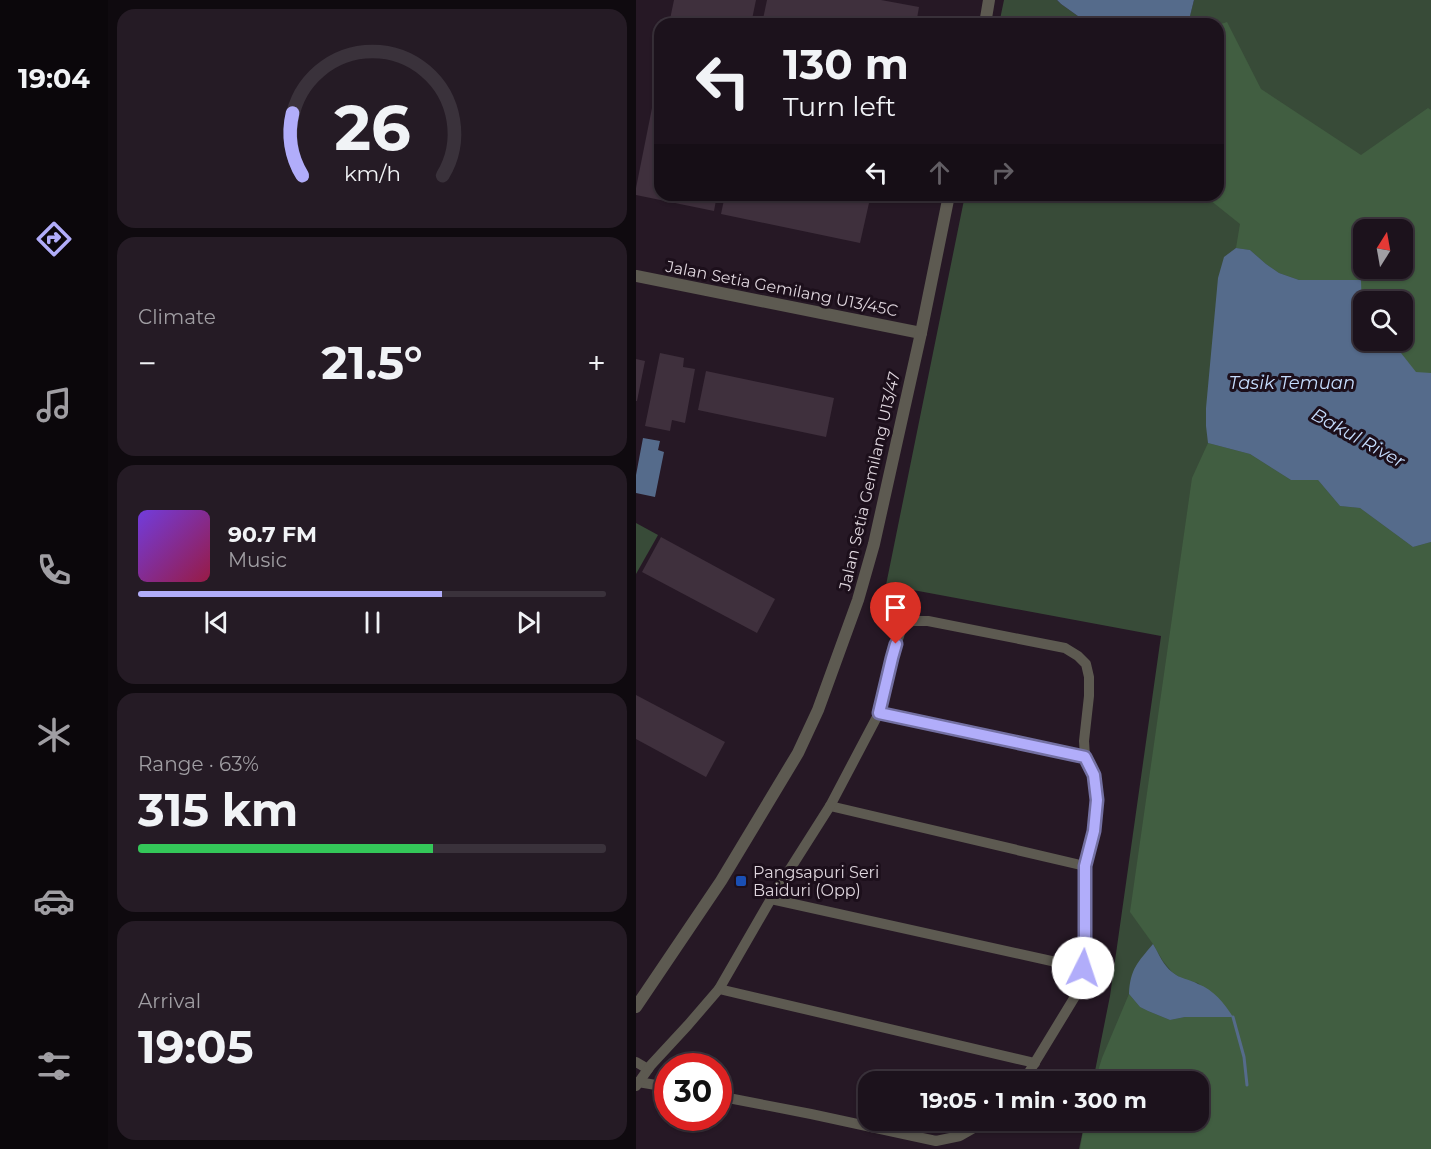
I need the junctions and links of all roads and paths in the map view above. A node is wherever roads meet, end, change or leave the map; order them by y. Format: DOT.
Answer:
graph roads {
  1 [pos="989,0"];
  2 [pos="985,18"];
  3 [pos="948,201"];
  4 [pos="636,276"];
  5 [pos="921,333"];
  6 [pos="879,713"];
  7 [pos="1085,757"];
  8 [pos="830,806"];
  9 [pos="1085,866"];
  10 [pos="771,899"];
  11 [pos="1083,968"];
  12 [pos="719,989"];
  13 [pos="636,1007"];
  14 [pos="636,1062"];
  15 [pos="1035,1063"];
  16 [pos="648,1069"];
  17 [pos="1030,1071"];
  18 [pos="637,1084"];
  19 [pos="654,1086"];
  20 [pos="732,1099"];
  21 [pos="858,1124"];
  22 [pos="890,1131"];
  23 [pos="969,1131"];
  1 -- 2 [label="street"];
  3 -- 5 [label="street, Jalan Setia Gemilang U13/47"];
  4 -- 5 [label="street, Jalan Setia Gemilang U13/45C"];
  5 -- 13 [label="street, Jalan Setia Gemilang U13/47"];
  6 -- 7 [label="street"];
  6 -- 7 [label="street"];
  6 -- 8 [label="street"];
  7 -- 9 [label="street"];
  8 -- 9 [label="street"];
  8 -- 10 [label="street"];
  9 -- 11 [label="street"];
  10 -- 11 [label="street"];
  10 -- 12 [label="street"];
  11 -- 15 [label="street"];
  12 -- 15 [label="street"];
  12 -- 16 [label="street"];
  14 -- 16 [label="street"];
  15 -- 17 [label="street"];
  16 -- 18 [label="street"];
  18 -- 19 [label="street"];
  20 -- 21 [label="street"];
  22 -- 23 [label="street"];
}
